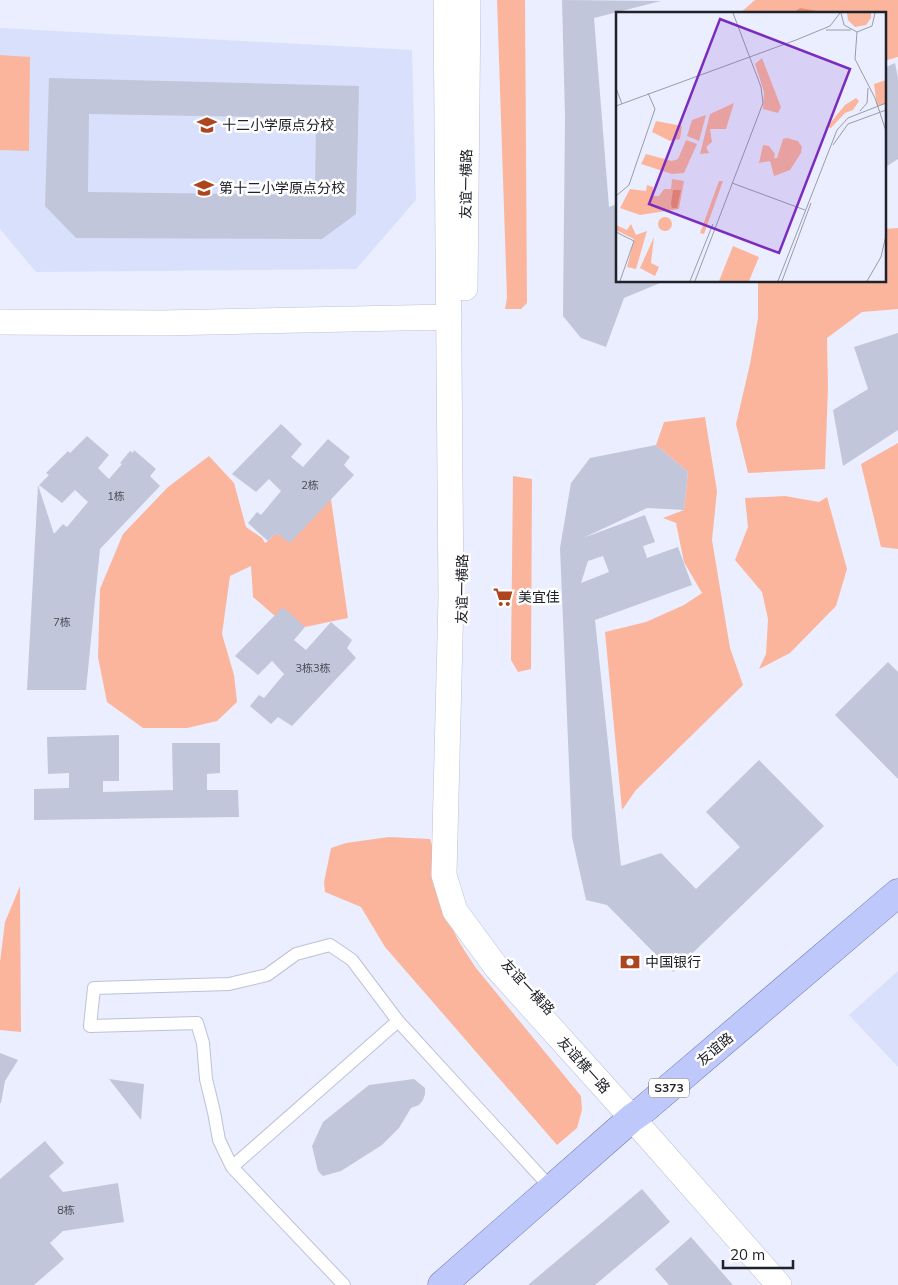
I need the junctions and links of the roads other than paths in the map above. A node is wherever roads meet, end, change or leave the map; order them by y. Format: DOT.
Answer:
graph roads {
  1 [pos="446,0"];
  2 [pos="468,0"];
  3 [pos="448,317"];
  4 [pos="0,322"];
  5 [pos="898,893"];
  6 [pos="496,968"];
  7 [pos="398,1022"];
  8 [pos="637,1115"];
  9 [pos="232,1167"];
  10 [pos="551,1188"];
  11 [pos="344,1285"];
  12 [pos="442,1285"];
  13 [pos="779,1285"];
  1 -- 3 [label="street, 友谊一横路"];
  2 -- 8 [label="street, 友谊一横路"];
  3 -- 4 [label="street"];
  3 -- 6 [label="street, 友谊一横路"];
  5 -- 8 [label="main road, 友谊路 / S373"];
  6 -- 8 [label="street, 友谊横一路"];
  7 -- 9 [label="lane"];
  7 -- 9 [label="lane"];
  7 -- 10 [label="lane"];
  8 -- 10 [label="main road, 友谊路 / S373"];
  8 -- 13 [label="street, 友谊一横路"];
  9 -- 11 [label="lane"];
  10 -- 12 [label="main road, 友谊路 / S373"];
}
